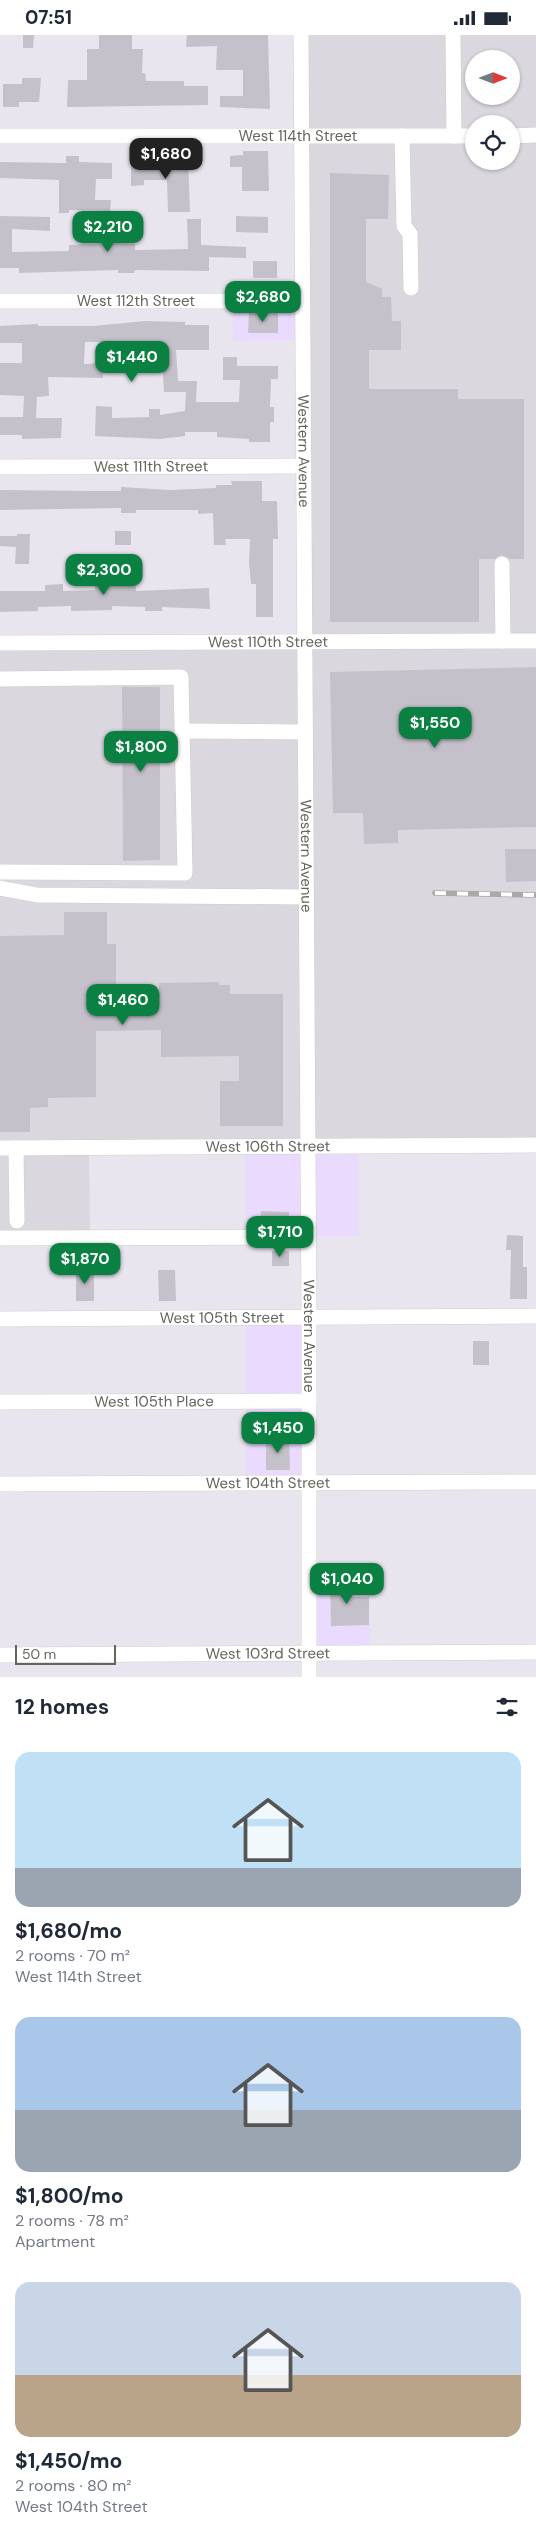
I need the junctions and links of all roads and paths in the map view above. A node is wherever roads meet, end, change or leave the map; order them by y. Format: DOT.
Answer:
graph roads {
  1 [pos="300,35"];
  2 [pos="453,35"];
  3 [pos="520,135"];
  4 [pos="536,135"];
  5 [pos="0,136"];
  6 [pos="402,136"];
  7 [pos="454,136"];
  8 [pos="465,136"];
  9 [pos="302,137"];
  10 [pos="411,288"];
  11 [pos="0,301"];
  12 [pos="302,301"];
  13 [pos="302,466"];
  14 [pos="0,467"];
  15 [pos="502,565"];
  16 [pos="503,641"];
  17 [pos="536,641"];
  18 [pos="305,642"];
  19 [pos="0,643"];
  20 [pos="0,679"];
  21 [pos="183,731"];
  22 [pos="305,732"];
  23 [pos="0,872"];
  24 [pos="0,888"];
  25 [pos="306,897"];
  26 [pos="536,1145"];
  27 [pos="307,1147"];
  28 [pos="0,1148"];
  29 [pos="16,1148"];
  30 [pos="17,1221"];
  31 [pos="308,1237"];
  32 [pos="0,1238"];
  33 [pos="536,1316"];
  34 [pos="309,1318"];
  35 [pos="0,1319"];
  36 [pos="308,1401"];
  37 [pos="0,1402"];
  38 [pos="536,1482"];
  39 [pos="308,1483"];
  40 [pos="0,1484"];
  41 [pos="536,1652"];
  42 [pos="308,1653"];
  43 [pos="0,1655"];
  44 [pos="309,1677"];
  1 -- 9 [label="street, Western Avenue"];
  2 -- 7 [label="street"];
  3 -- 4 [label="street"];
  5 -- 9 [label="street, West 114th Street"];
  6 -- 7 [label="street, West 114th Street"];
  6 -- 9 [label="street, West 114th Street"];
  6 -- 10 [label="street"];
  7 -- 8 [label="street, West 114th Street"];
  9 -- 12 [label="street, Western Avenue"];
  11 -- 12 [label="street, West 112th Street"];
  12 -- 13 [label="street, Western Avenue"];
  13 -- 14 [label="street, West 111th Street"];
  13 -- 18 [label="street, Western Avenue"];
  15 -- 16 [label="street"];
  16 -- 17 [label="street, West 110th Street"];
  16 -- 18 [label="street, West 110th Street"];
  18 -- 19 [label="street, West 110th Street"];
  18 -- 22 [label="street, Western Avenue"];
  20 -- 21 [label="street"];
  21 -- 22 [label="street"];
  21 -- 23 [label="street"];
  22 -- 25 [label="street, Western Avenue"];
  24 -- 25 [label="street"];
  25 -- 27 [label="street, Western Avenue"];
  26 -- 27 [label="street, West 106th Street"];
  27 -- 29 [label="street, West 106th Street"];
  27 -- 31 [label="street, Western Avenue"];
  28 -- 29 [label="street, West 106th Street"];
  29 -- 30 [label="street"];
  31 -- 32 [label="street"];
  31 -- 34 [label="street, Western Avenue"];
  33 -- 34 [label="street, West 105th Street"];
  34 -- 35 [label="street, West 105th Street"];
  34 -- 36 [label="street, Western Avenue"];
  36 -- 37 [label="street, West 105th Place"];
  36 -- 39 [label="street, Western Avenue"];
  38 -- 39 [label="street, West 104th Street"];
  39 -- 40 [label="street, West 104th Street"];
  39 -- 42 [label="street, Western Avenue"];
  41 -- 42 [label="street, West 103rd Street"];
  42 -- 43 [label="street, West 103rd Street"];
  42 -- 44 [label="street, Western Avenue"];
}
